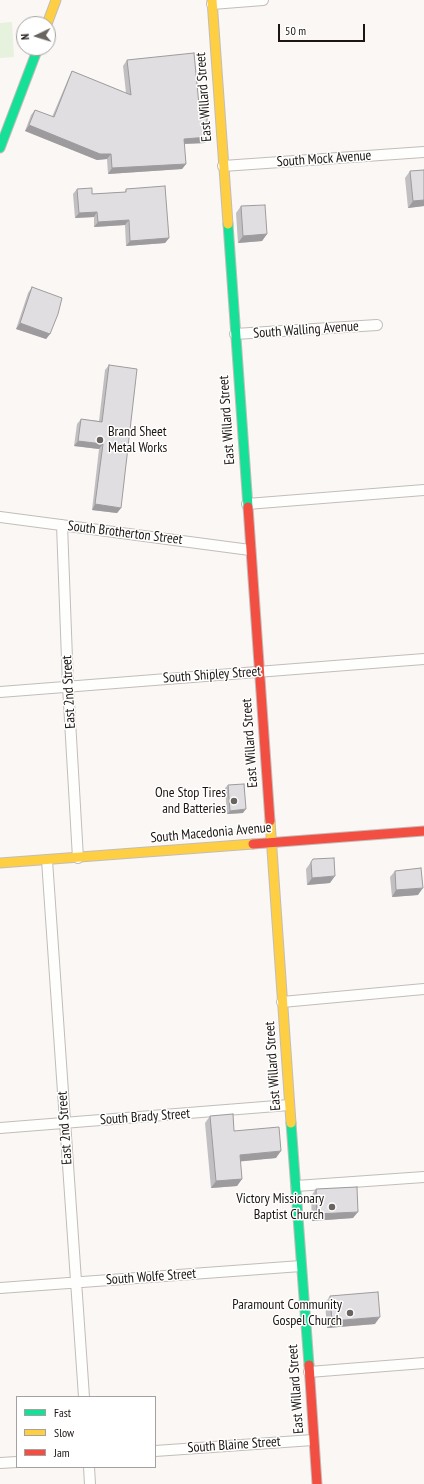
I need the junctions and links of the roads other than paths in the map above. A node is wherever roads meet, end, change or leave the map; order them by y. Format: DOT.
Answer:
graph roads {
  1 [pos="56,0"];
  2 [pos="263,0"];
  3 [pos="212,2"];
  4 [pos="50,16"];
  5 [pos="35,56"];
  6 [pos="0,148"];
  7 [pos="424,152"];
  8 [pos="223,166"];
  9 [pos="377,325"];
  10 [pos="235,334"];
  11 [pos="424,490"];
  12 [pos="247,504"];
  13 [pos="0,517"];
  14 [pos="62,525"];
  15 [pos="250,550"];
  16 [pos="424,659"];
  17 [pos="259,672"];
  18 [pos="68,686"];
  19 [pos="0,692"];
  20 [pos="424,831"];
  21 [pos="271,842"];
  22 [pos="78,858"];
  23 [pos="47,860"];
  24 [pos="0,863"];
  25 [pos="424,989"];
  26 [pos="282,1002"];
  27 [pos="289,1105"];
  28 [pos="65,1123"];
  29 [pos="0,1128"];
  30 [pos="424,1177"];
  31 [pos="296,1186"];
  32 [pos="302,1266"];
  33 [pos="76,1283"];
  34 [pos="0,1288"];
  35 [pos="424,1363"];
  36 [pos="309,1372"];
  37 [pos="84,1396"];
  38 [pos="313,1440"];
  39 [pos="156,1451"];
  40 [pos="16,1462"];
  41 [pos="0,1463"];
  42 [pos="89,1468"];
  43 [pos="90,1484"];
  44 [pos="317,1484"];
  1 -- 4 [label="street"];
  2 -- 3 [label="street"];
  3 -- 8 [label="street, East Willard Street"];
  5 -- 6 [label="street"];
  7 -- 8 [label="street, South Mock Avenue"];
  8 -- 10 [label="street, East Willard Street"];
  9 -- 10 [label="street, South Walling Avenue"];
  10 -- 12 [label="street, East Willard Street"];
  11 -- 12 [label="street"];
  12 -- 15 [label="street, East Willard Street"];
  13 -- 14 [label="street, South Brotherton Street"];
  14 -- 15 [label="street, South Brotherton Street"];
  14 -- 18 [label="street, East 2nd Street"];
  15 -- 17 [label="street, East Willard Street"];
  16 -- 17 [label="street, South Shipley Street"];
  17 -- 18 [label="street, South Shipley Street"];
  17 -- 21 [label="street, East Willard Street"];
  18 -- 19 [label="street, South Shipley Street"];
  18 -- 22 [label="street, East 2nd Street"];
  20 -- 21 [label="street, South Macedonia Avenue"];
  21 -- 22 [label="street, South Macedonia Avenue"];
  21 -- 26 [label="street, East Willard Street"];
  22 -- 23 [label="street, South Macedonia Avenue"];
  23 -- 24 [label="street, South Macedonia Avenue"];
  23 -- 28 [label="street, East 2nd Street"];
  25 -- 26 [label="street"];
  26 -- 27 [label="street, East Willard Street"];
  27 -- 28 [label="street, South Brady Street"];
  27 -- 31 [label="street, East Willard Street"];
  28 -- 29 [label="street, South Brady Street"];
  28 -- 33 [label="street, East 2nd Street"];
  30 -- 31 [label="street"];
  31 -- 32 [label="street, East Willard Street"];
  32 -- 33 [label="street, South Wolfe Street"];
  32 -- 36 [label="street, East Willard Street"];
  33 -- 34 [label="street, South Wolfe Street"];
  33 -- 37 [label="street, East 2nd Street"];
  35 -- 36 [label="street"];
  36 -- 38 [label="street, East Willard Street"];
  38 -- 39 [label="street, South Blaine Street"];
  38 -- 44 [label="street, East Willard Street"];
  40 -- 41 [label="street"];
  42 -- 43 [label="street"];
}
